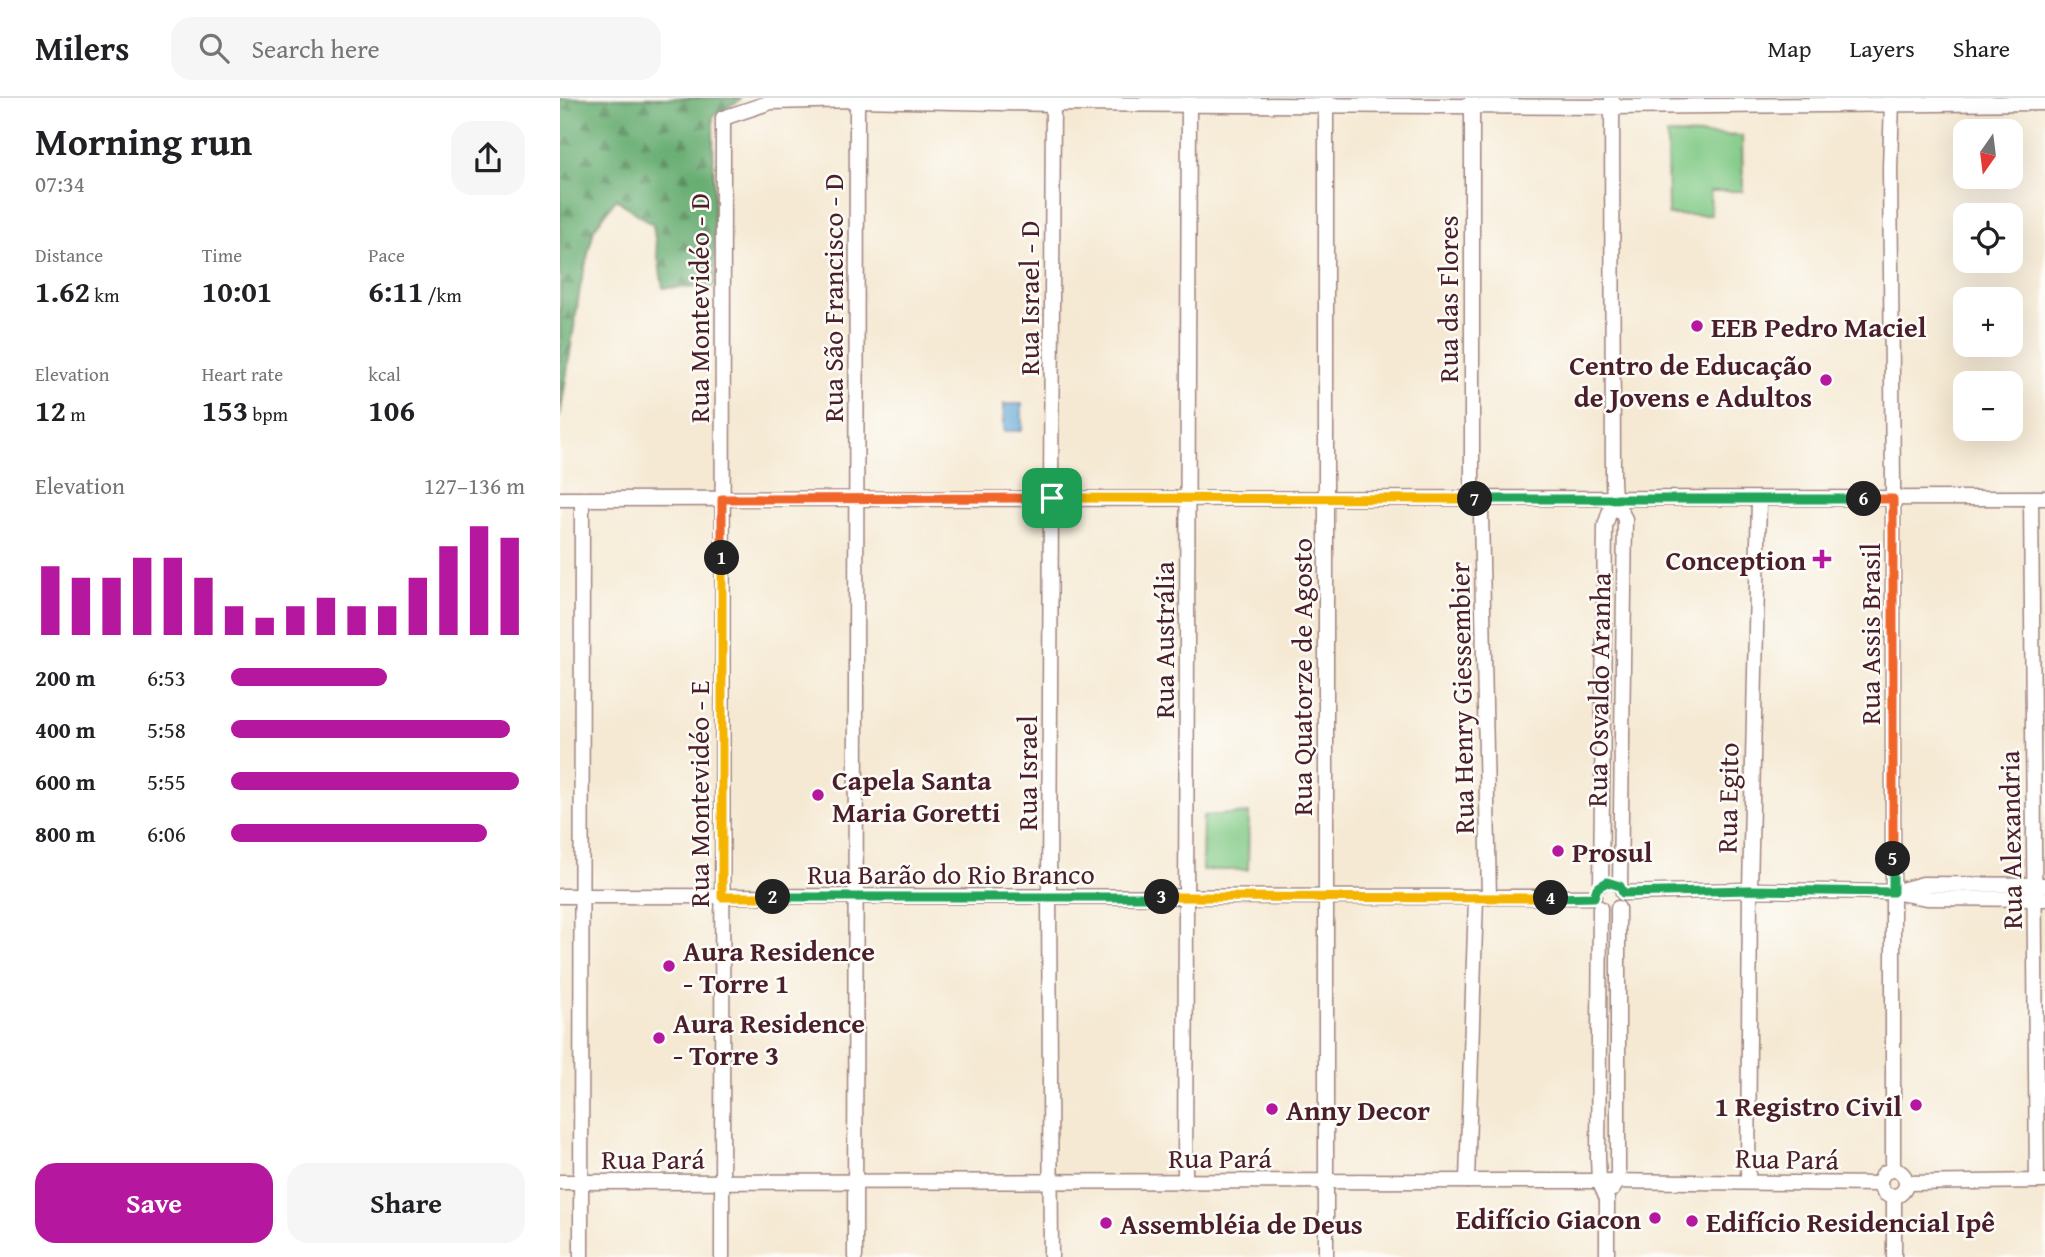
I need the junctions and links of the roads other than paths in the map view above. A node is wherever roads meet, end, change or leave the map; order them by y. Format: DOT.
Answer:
graph roads {
  1 [pos="857,99"];
  2 [pos="1053,101"];
  3 [pos="1189,101"];
  4 [pos="1326,101"];
  5 [pos="1472,102"];
  6 [pos="1612,102"];
  7 [pos="1892,102"];
  8 [pos="2045,103"];
  9 [pos="1052,498"];
  10 [pos="1188,498"];
  11 [pos="1325,498"];
  12 [pos="1614,498"];
  13 [pos="2038,498"];
  14 [pos="560,499"];
  15 [pos="582,499"];
  16 [pos="722,499"];
  17 [pos="855,499"];
  18 [pos="1477,499"];
  19 [pos="1759,499"];
  20 [pos="1893,499"];
  21 [pos="1602,685"];
  22 [pos="1623,686"];
  23 [pos="1621,890"];
  24 [pos="1750,890"];
  25 [pos="1893,892"];
  26 [pos="2040,892"];
  27 [pos="560,896"];
  28 [pos="582,897"];
  29 [pos="722,897"];
  30 [pos="855,897"];
  31 [pos="1049,897"];
  32 [pos="1186,897"];
  33 [pos="1324,897"];
  34 [pos="1483,897"];
  35 [pos="1598,897"];
  36 [pos="1618,908"];
  37 [pos="1599,971"];
  38 [pos="1619,971"];
  39 [pos="1599,1045"];
  40 [pos="1618,1046"];
  41 [pos="1598,1112"];
  42 [pos="1618,1112"];
  43 [pos="1894,1170"];
  44 [pos="1325,1181"];
  45 [pos="1467,1181"];
  46 [pos="1599,1181"];
  47 [pos="1618,1181"];
  48 [pos="2041,1181"];
  49 [pos="560,1182"];
  50 [pos="581,1182"];
  51 [pos="722,1182"];
  52 [pos="855,1182"];
  53 [pos="1051,1182"];
  54 [pos="1185,1182"];
  55 [pos="1748,1182"];
  56 [pos="1906,1183"];
  57 [pos="1880,1184"];
  58 [pos="1894,1196"];
  59 [pos="1607,1199"];
  60 [pos="581,1257"];
  61 [pos="722,1257"];
  62 [pos="855,1257"];
  63 [pos="1051,1257"];
  64 [pos="1326,1257"];
  65 [pos="1607,1257"];
  66 [pos="1894,1257"];
  1 -- 2 [label="street"];
  1 -- 16 [label="street, Rua Montevidéo - D"];
  1 -- 17 [label="street, Rua São Francisco - D"];
  2 -- 3 [label="street"];
  2 -- 9 [label="street, Rua Israel - D"];
  3 -- 4 [label="street"];
  3 -- 10 [label="street, Rua Austrália"];
  4 -- 5 [label="street"];
  4 -- 11 [label="street, Rua Quatorze de Agosto"];
  5 -- 6 [label="street"];
  5 -- 18 [label="street, Rua das Flores"];
  6 -- 7 [label="street"];
  6 -- 12 [label="street, Rua Osvaldo Aranha"];
  7 -- 8 [label="street"];
  7 -- 20 [label="street, Rua Assis Brasil"];
  9 -- 10 [label="street"];
  9 -- 17 [label="street"];
  9 -- 31 [label="street, Rua Israel"];
  10 -- 11 [label="street"];
  10 -- 32 [label="street, Rua Austrália"];
  11 -- 18 [label="street"];
  11 -- 33 [label="street, Rua Quatorze de Agosto"];
  12 -- 18 [label="street"];
  12 -- 19 [label="street"];
  12 -- 21 [label="street, Rua Osvaldo Aranha"];
  12 -- 22 [label="street, Rua Osvaldo Aranha"];
  13 -- 20 [label="street"];
  13 -- 26 [label="street, Rua Alexandria"];
  14 -- 15 [label="street"];
  15 -- 16 [label="street"];
  15 -- 28 [label="street"];
  16 -- 17 [label="street"];
  16 -- 29 [label="street, Rua Montevidéo - E"];
  17 -- 30 [label="street, Rua São Francisco - D"];
  18 -- 34 [label="street, Rua Henry Giessembier"];
  19 -- 20 [label="street"];
  19 -- 24 [label="street, Rua Egito"];
  20 -- 25 [label="street, Rua Assis Brasil"];
  21 -- 22 [label="street"];
  21 -- 35 [label="street, Rua Osvaldo Aranha"];
  22 -- 23 [label="street, Rua Osvaldo Aranha"];
  23 -- 24 [label="street"];
  23 -- 35 [label="street"];
  23 -- 36 [label="street, Rua Osvaldo Aranha"];
  24 -- 25 [label="street"];
  24 -- 55 [label="street, Rua Egito"];
  25 -- 26 [label="street"];
  25 -- 43 [label="street, Rua Assis Brasil"];
  26 -- 48 [label="street, Rua Alexandria"];
  27 -- 28 [label="street, Rua Barão do Rio Branco"];
  28 -- 29 [label="street, Rua Barão do Rio Branco"];
  28 -- 50 [label="street"];
  29 -- 30 [label="street, Rua Barão do Rio Branco"];
  29 -- 51 [label="street, Rua Montevidéo - E"];
  30 -- 31 [label="street, Rua Barão do Rio Branco"];
  30 -- 52 [label="street, Rua São Francisco - D"];
  31 -- 32 [label="street, Rua Barão do Rio Branco"];
  31 -- 53 [label="street, Rua Israel"];
  32 -- 33 [label="street, Rua Barão do Rio Branco"];
  32 -- 54 [label="street, Rua Austrália"];
  33 -- 34 [label="street, Rua Barão do Rio Branco"];
  33 -- 44 [label="street, Rua Quatorze de Agosto"];
  34 -- 35 [label="street, Rua Barão do Rio Branco"];
  34 -- 45 [label="street, Rua Henry Giessembier"];
  35 -- 36 [label="street"];
  35 -- 37 [label="street, Rua Osvaldo Aranha"];
  36 -- 38 [label="street"];
  37 -- 38 [label="street"];
  37 -- 39 [label="street, Rua Osvaldo Aranha"];
  38 -- 40 [label="street"];
  39 -- 40 [label="street"];
  39 -- 41 [label="street, Rua Osvaldo Aranha"];
  40 -- 42 [label="street"];
  41 -- 42 [label="street"];
  41 -- 46 [label="street, Rua Osvaldo Aranha"];
  42 -- 47 [label="street"];
  43 -- 56 [label="street"];
  43 -- 57 [label="street"];
  44 -- 45 [label="street, Rua Pará"];
  44 -- 54 [label="street, Rua Pará"];
  44 -- 64 [label="street, Rua Quatorze de Agosto"];
  45 -- 46 [label="street, Rua Pará"];
  46 -- 47 [label="street, Rua Pará"];
  46 -- 59 [label="street"];
  47 -- 55 [label="street, Rua Pará"];
  47 -- 59 [label="street"];
  48 -- 56 [label="street"];
  49 -- 50 [label="street, Rua Pará"];
  50 -- 51 [label="street, Rua Pará"];
  50 -- 60 [label="street"];
  51 -- 52 [label="street, Rua Pará"];
  51 -- 61 [label="street, Rua Montevidéo - E"];
  52 -- 53 [label="street, Rua Pará"];
  52 -- 62 [label="street, Rua São Francisco - D"];
  53 -- 54 [label="street, Rua Pará"];
  53 -- 63 [label="street, Rua Israel"];
  55 -- 57 [label="street, Rua Pará"];
  56 -- 58 [label="street"];
  57 -- 58 [label="street"];
  58 -- 66 [label="street"];
  59 -- 65 [label="street"];
}
